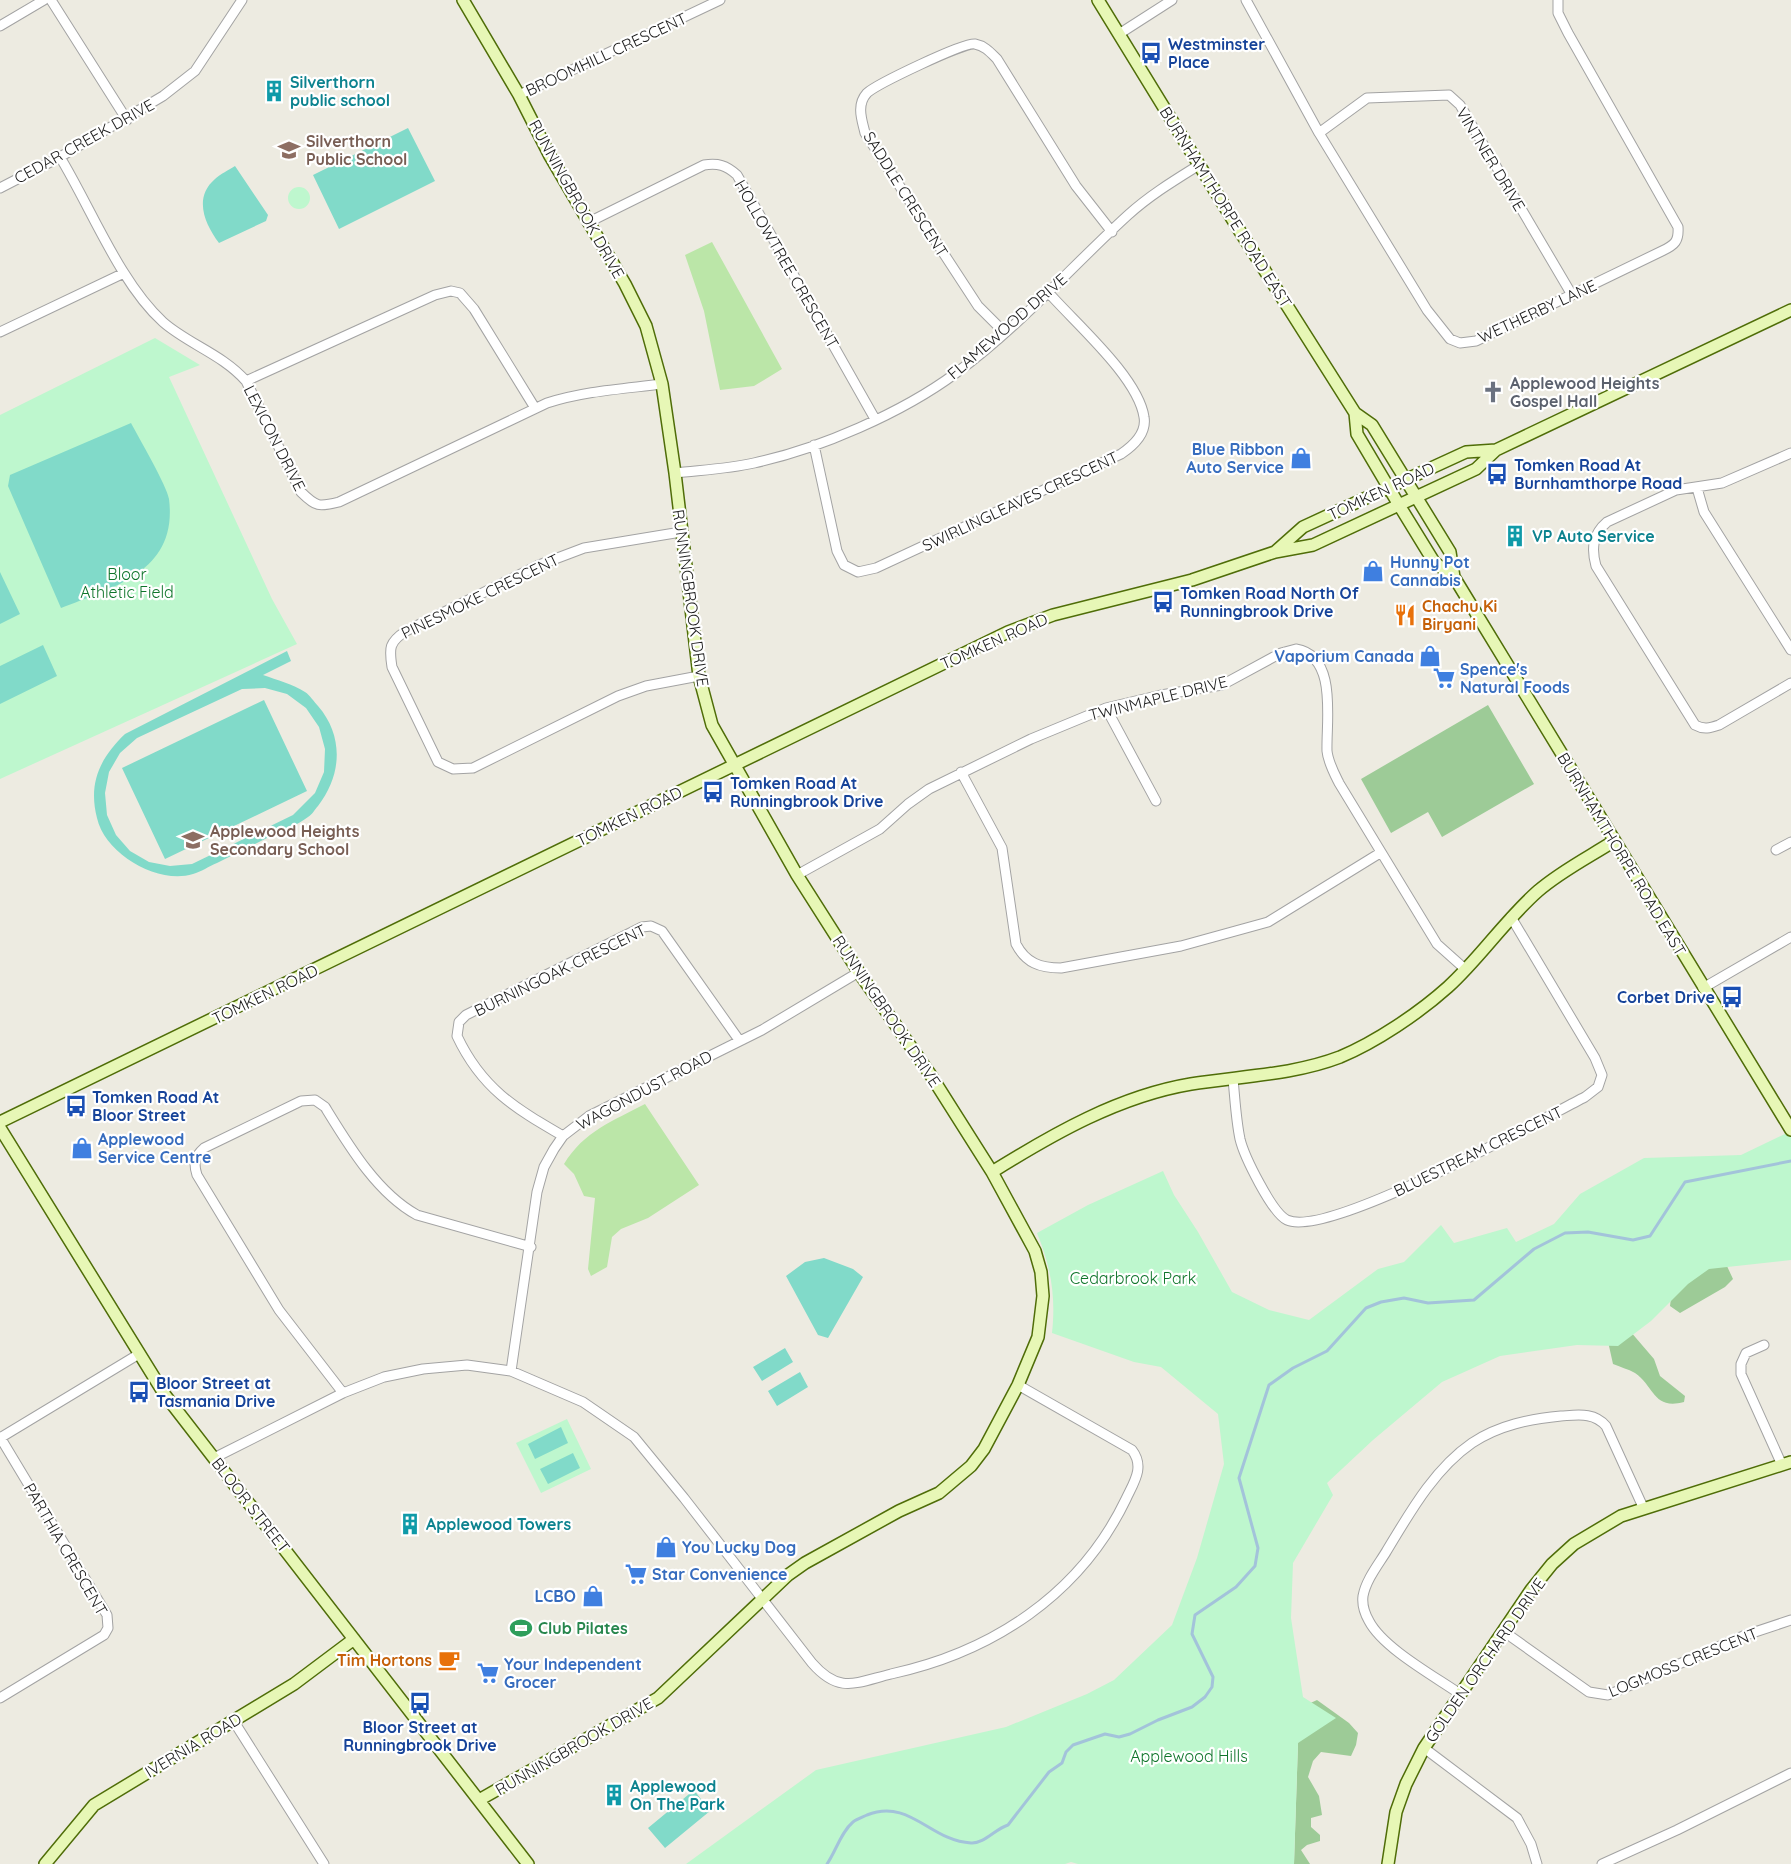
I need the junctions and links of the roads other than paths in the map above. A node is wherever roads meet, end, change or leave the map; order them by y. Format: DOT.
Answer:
graph roads {
  1 [pos="44,0"];
  2 [pos="51,0"];
  3 [pos="242,0"];
  4 [pos="463,0"];
  5 [pos="720,0"];
  6 [pos="1098,0"];
  7 [pos="1172,0"];
  8 [pos="1246,0"];
  9 [pos="1558,0"];
  10 [pos="0,26"];
  11 [pos="1119,34"];
  12 [pos="519,95"];
  13 [pos="127,120"];
  14 [pos="1319,133"];
  15 [pos="60,157"];
  16 [pos="1199,165"];
  17 [pos="0,188"];
  18 [pos="587,223"];
  19 [pos="1112,232"];
  20 [pos="124,273"];
  21 [pos="1048,292"];
  22 [pos="1572,295"];
  23 [pos="1791,310"];
  24 [pos="0,332"];
  25 [pos="1004,332"];
  26 [pos="246,381"];
  27 [pos="662,384"];
  28 [pos="535,408"];
  29 [pos="1356,413"];
  30 [pos="875,420"];
  31 [pos="814,445"];
  32 [pos="1496,450"];
  33 [pos="1791,453"];
  34 [pos="675,473"];
  35 [pos="1405,480"];
  36 [pos="1389,488"];
  37 [pos="1697,488"];
  38 [pos="1416,498"];
  39 [pos="1399,505"];
  40 [pos="681,532"];
  41 [pos="1275,552"];
  42 [pos="1454,577"];
  43 [pos="1791,650"];
  44 [pos="699,676"];
  45 [pos="1791,683"];
  46 [pos="1106,708"];
  47 [pos="735,764"];
  48 [pos="961,772"];
  49 [pos="1156,802"];
  50 [pos="1614,841"];
  51 [pos="1791,842"];
  52 [pos="1776,850"];
  53 [pos="1380,853"];
  54 [pos="797,876"];
  55 [pos="1512,917"];
  56 [pos="1791,937"];
  57 [pos="1464,969"];
  58 [pos="859,972"];
  59 [pos="1703,988"];
  60 [pos="739,1040"];
  61 [pos="1232,1079"];
  62 [pos="0,1122"];
  63 [pos="0,1128"];
  64 [pos="1791,1130"];
  65 [pos="563,1136"];
  66 [pos="992,1172"];
  67 [pos="530,1246"];
  68 [pos="1764,1345"];
  69 [pos="139,1354"];
  70 [pos="511,1371"];
  71 [pos="1018,1385"];
  72 [pos="343,1393"];
  73 [pos="0,1437"];
  74 [pos="214,1458"];
  75 [pos="1787,1463"];
  76 [pos="1644,1507"];
  77 [pos="763,1598"];
  78 [pos="1791,1620"];
  79 [pos="1503,1631"];
  80 [pos="354,1639"];
  81 [pos="1460,1694"];
  82 [pos="0,1698"];
  83 [pos="233,1720"];
  84 [pos="1424,1748"];
  85 [pos="1791,1773"];
  86 [pos="479,1800"];
  87 [pos="45,1864"];
  88 [pos="324,1864"];
  89 [pos="528,1864"];
  90 [pos="1388,1864"];
  91 [pos="1537,1864"];
  92 [pos="1602,1864"];
  1 -- 10 [label="street"];
  2 -- 13 [label="street"];
  3 -- 13 [label="street, CEDAR CREEK DRIVE"];
  4 -- 12 [label="street, RUNNINGBROOK DRIVE"];
  5 -- 12 [label="street, BROOMHILL CRESCENT"];
  6 -- 11 [label="street, BURNHAMTHORPE ROAD EAST"];
  7 -- 11 [label="street"];
  8 -- 14 [label="street, WETHERBY LANE"];
  9 -- 22 [label="street, WETHERBY LANE"];
  11 -- 16 [label="street, BURNHAMTHORPE ROAD EAST"];
  12 -- 18 [label="street, RUNNINGBROOK DRIVE"];
  13 -- 15 [label="street, CEDAR CREEK DRIVE"];
  14 -- 22 [label="street, VINTNER DRIVE"];
  14 -- 22 [label="street, WETHERBY LANE"];
  15 -- 17 [label="street, CEDAR CREEK DRIVE"];
  15 -- 20 [label="street, LEXICON DRIVE"];
  16 -- 19 [label="street, FLAMEWOOD DRIVE"];
  16 -- 29 [label="street, BURNHAMTHORPE ROAD EAST"];
  18 -- 27 [label="street, RUNNINGBROOK DRIVE"];
  18 -- 30 [label="street, HOLLOWTREE CRESCENT"];
  19 -- 21 [label="street, FLAMEWOOD DRIVE"];
  19 -- 25 [label="street, SADDLE CRESCENT"];
  20 -- 24 [label="street"];
  20 -- 26 [label="street, LEXICON DRIVE"];
  21 -- 25 [label="street, FLAMEWOOD DRIVE"];
  21 -- 31 [label="street, SWIRLINGLEAVES CRESCENT"];
  23 -- 32 [label="street, TOMKEN ROAD"];
  25 -- 30 [label="street, FLAMEWOOD DRIVE"];
  26 -- 28 [label="street"];
  26 -- 28 [label="street, LEXICON DRIVE"];
  27 -- 28 [label="street, LEXICON DRIVE"];
  27 -- 34 [label="street, RUNNINGBROOK DRIVE"];
  29 -- 35 [label="street, BURNHAMTHORPE ROAD EAST"];
  29 -- 36 [label="street, BURNHAMTHORPE ROAD EAST"];
  30 -- 31 [label="street, FLAMEWOOD DRIVE"];
  31 -- 34 [label="street, FLAMEWOOD DRIVE"];
  32 -- 35 [label="street, TOMKEN ROAD"];
  32 -- 38 [label="street, TOMKEN ROAD"];
  33 -- 37 [label="street"];
  34 -- 40 [label="street, RUNNINGBROOK DRIVE"];
  35 -- 36 [label="street, TOMKEN ROAD"];
  35 -- 38 [label="street, BURNHAMTHORPE ROAD EAST"];
  36 -- 39 [label="street, BURNHAMTHORPE ROAD EAST"];
  36 -- 41 [label="street, TOMKEN ROAD"];
  37 -- 43 [label="street"];
  37 -- 45 [label="street"];
  38 -- 39 [label="street, TOMKEN ROAD"];
  38 -- 42 [label="street, BURNHAMTHORPE ROAD EAST"];
  39 -- 41 [label="street, TOMKEN ROAD"];
  39 -- 42 [label="street, BURNHAMTHORPE ROAD EAST"];
  40 -- 44 [label="street, RUNNINGBROOK DRIVE"];
  40 -- 44 [label="street, PINESMOKE CRESCENT"];
  41 -- 47 [label="street, TOMKEN ROAD"];
  42 -- 50 [label="street, BURNHAMTHORPE ROAD EAST"];
  44 -- 47 [label="street, RUNNINGBROOK DRIVE"];
  46 -- 48 [label="street, TWINMAPLE DRIVE"];
  46 -- 49 [label="street"];
  46 -- 53 [label="street, TWINMAPLE DRIVE"];
  47 -- 54 [label="street, RUNNINGBROOK DRIVE"];
  47 -- 62 [label="street, TOMKEN ROAD"];
  48 -- 53 [label="street"];
  48 -- 54 [label="street, TWINMAPLE DRIVE"];
  50 -- 55 [label="street"];
  50 -- 59 [label="street, BURNHAMTHORPE ROAD EAST"];
  51 -- 52 [label="street"];
  53 -- 57 [label="street, TWINMAPLE DRIVE"];
  54 -- 58 [label="street, RUNNINGBROOK DRIVE"];
  55 -- 57 [label="street"];
  55 -- 61 [label="street, BLUESTREAM CRESCENT"];
  56 -- 59 [label="street"];
  57 -- 61 [label="street"];
  58 -- 60 [label="street, WAGONDUST ROAD"];
  58 -- 66 [label="street, RUNNINGBROOK DRIVE"];
  59 -- 64 [label="street, BURNHAMTHORPE ROAD EAST"];
  60 -- 65 [label="street, WAGONDUST ROAD"];
  60 -- 65 [label="street, BURNINGOAK CRESCENT"];
  61 -- 66 [label="street"];
  63 -- 69 [label="street, BLOOR STREET"];
  65 -- 67 [label="street, WAGONDUST ROAD"];
  66 -- 71 [label="street, RUNNINGBROOK DRIVE"];
  67 -- 70 [label="street, WAGONDUST ROAD"];
  67 -- 72 [label="street"];
  68 -- 75 [label="street"];
  69 -- 73 [label="street"];
  69 -- 74 [label="street, BLOOR STREET"];
  70 -- 72 [label="street"];
  70 -- 77 [label="street"];
  71 -- 77 [label="street, RUNNINGBROOK DRIVE"];
  71 -- 77 [label="street"];
  72 -- 74 [label="street"];
  73 -- 82 [label="street, PARTHIA CRESCENT"];
  74 -- 80 [label="street, BLOOR STREET"];
  75 -- 76 [label="street, GOLDEN ORCHARD DRIVE"];
  76 -- 79 [label="street, GOLDEN ORCHARD DRIVE"];
  76 -- 81 [label="street"];
  77 -- 86 [label="street, RUNNINGBROOK DRIVE"];
  78 -- 79 [label="street, LOGMOSS CRESCENT"];
  79 -- 81 [label="street, GOLDEN ORCHARD DRIVE"];
  80 -- 83 [label="street, IVERNIA ROAD"];
  80 -- 86 [label="street, BLOOR STREET"];
  81 -- 84 [label="street, GOLDEN ORCHARD DRIVE"];
  83 -- 87 [label="street, IVERNIA ROAD"];
  83 -- 88 [label="street"];
  84 -- 90 [label="street, GOLDEN ORCHARD DRIVE"];
  84 -- 91 [label="street"];
  85 -- 92 [label="street"];
  86 -- 89 [label="street, BLOOR STREET"];
}
